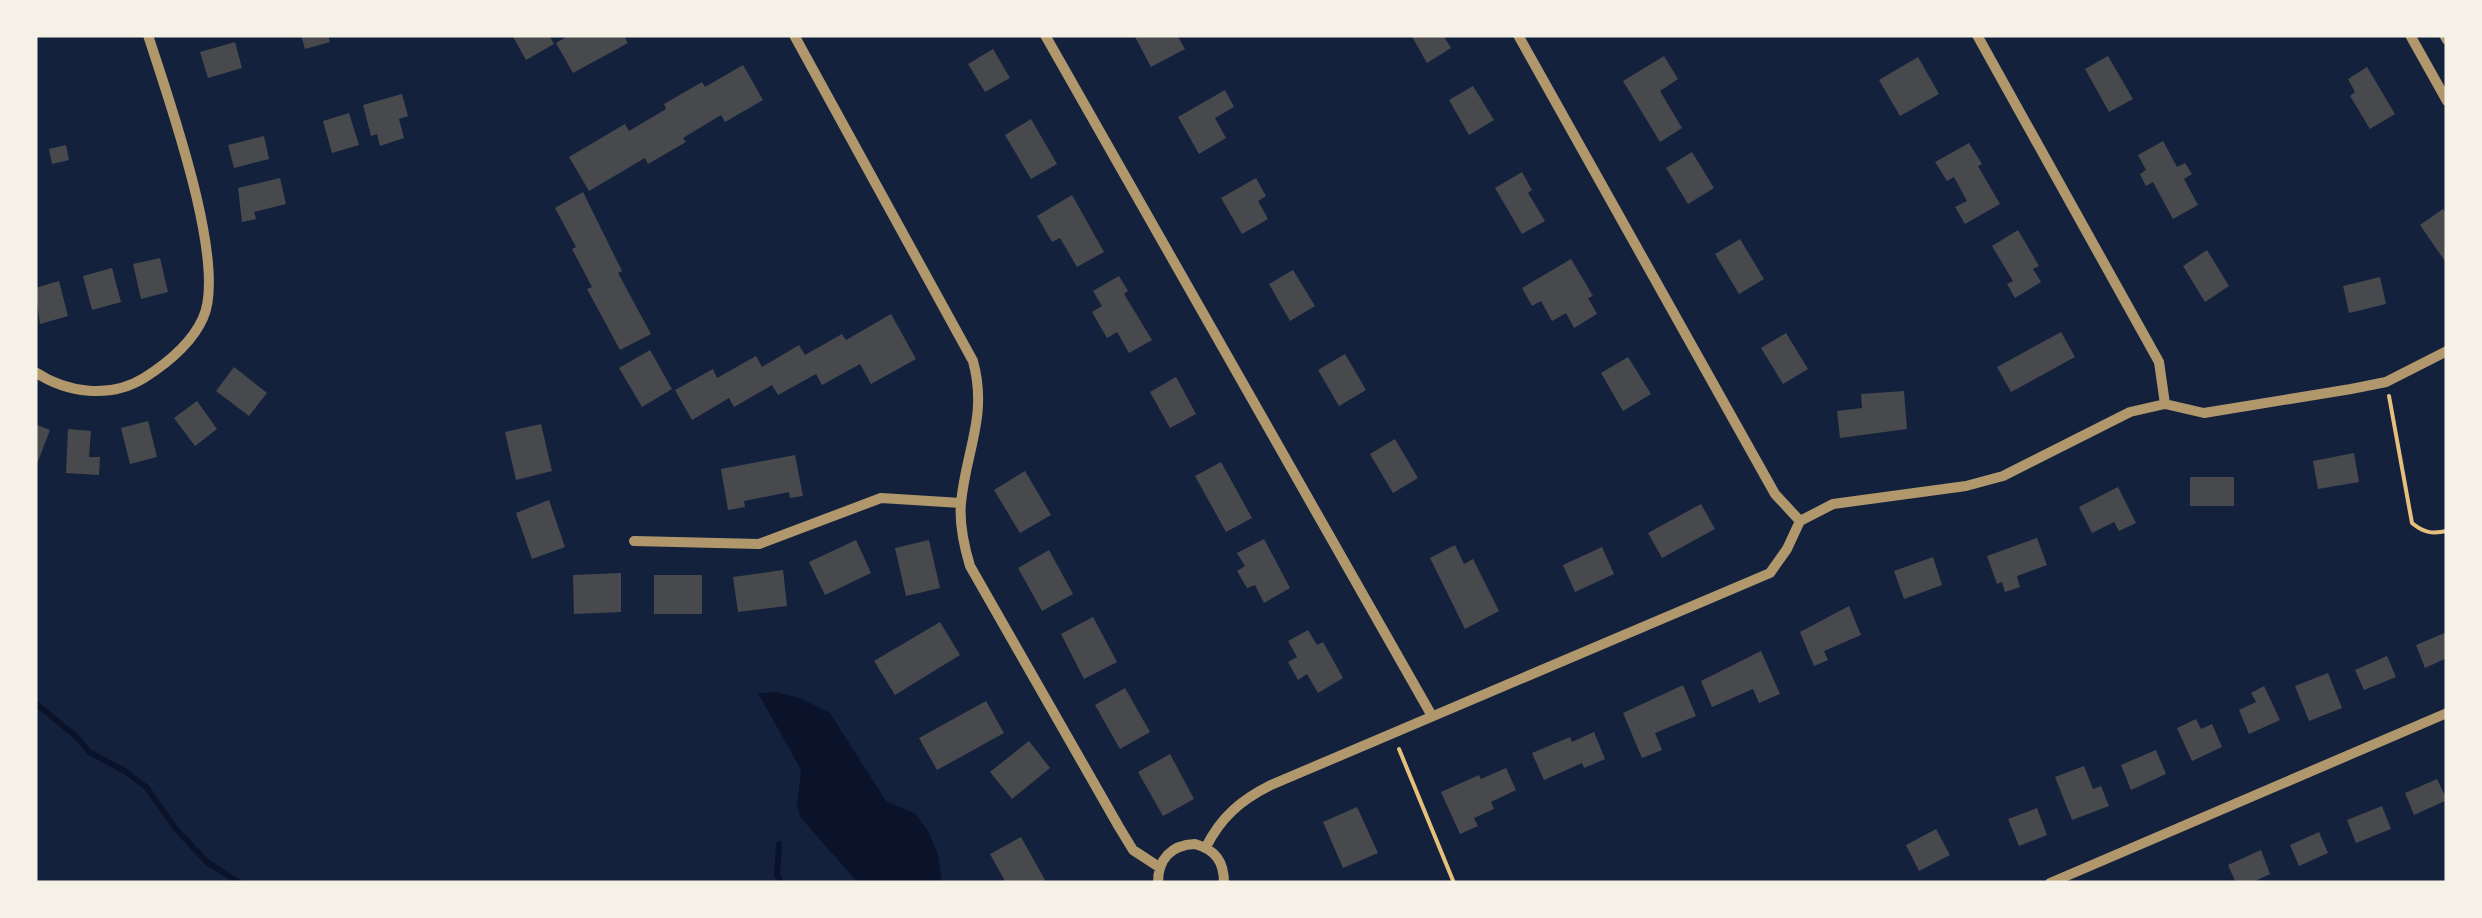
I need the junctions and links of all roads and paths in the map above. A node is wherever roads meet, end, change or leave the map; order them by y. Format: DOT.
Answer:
graph roads {
  1 [pos="148,35"];
  2 [pos="794,35"];
  3 [pos="1046,35"];
  4 [pos="1518,35"];
  5 [pos="1977,35"];
  6 [pos="2410,35"];
  7 [pos="2447,101"];
  8 [pos="2447,351"];
  9 [pos="35,372"];
  10 [pos="2386,382"];
  11 [pos="2165,404"];
  12 [pos="961,503"];
  13 [pos="1800,521"];
  14 [pos="2447,531"];
  15 [pos="634,541"];
  16 [pos="2447,714"];
  17 [pos="1432,716"];
  18 [pos="1392,734"];
  19 [pos="1206,847"];
  20 [pos="1159,867"];
  21 [pos="1158,883"];
  22 [pos="1224,883"];
  23 [pos="1454,883"];
  24 [pos="2050,883"];
  1 -- 9 [label="street"];
  2 -- 12 [label="street"];
  3 -- 17 [label="street"];
  4 -- 13 [label="street"];
  5 -- 11 [label="street"];
  6 -- 7 [label="street"];
  8 -- 10 [label="street"];
  10 -- 11 [label="street"];
  10 -- 14 [label="path"];
  11 -- 13 [label="street"];
  12 -- 15 [label="street"];
  12 -- 20 [label="street"];
  13 -- 17 [label="street"];
  16 -- 24 [label="street"];
  17 -- 18 [label="street"];
  18 -- 19 [label="street"];
  18 -- 23 [label="path"];
  19 -- 20 [label="street"];
  19 -- 22 [label="street"];
  20 -- 21 [label="street"];
}
